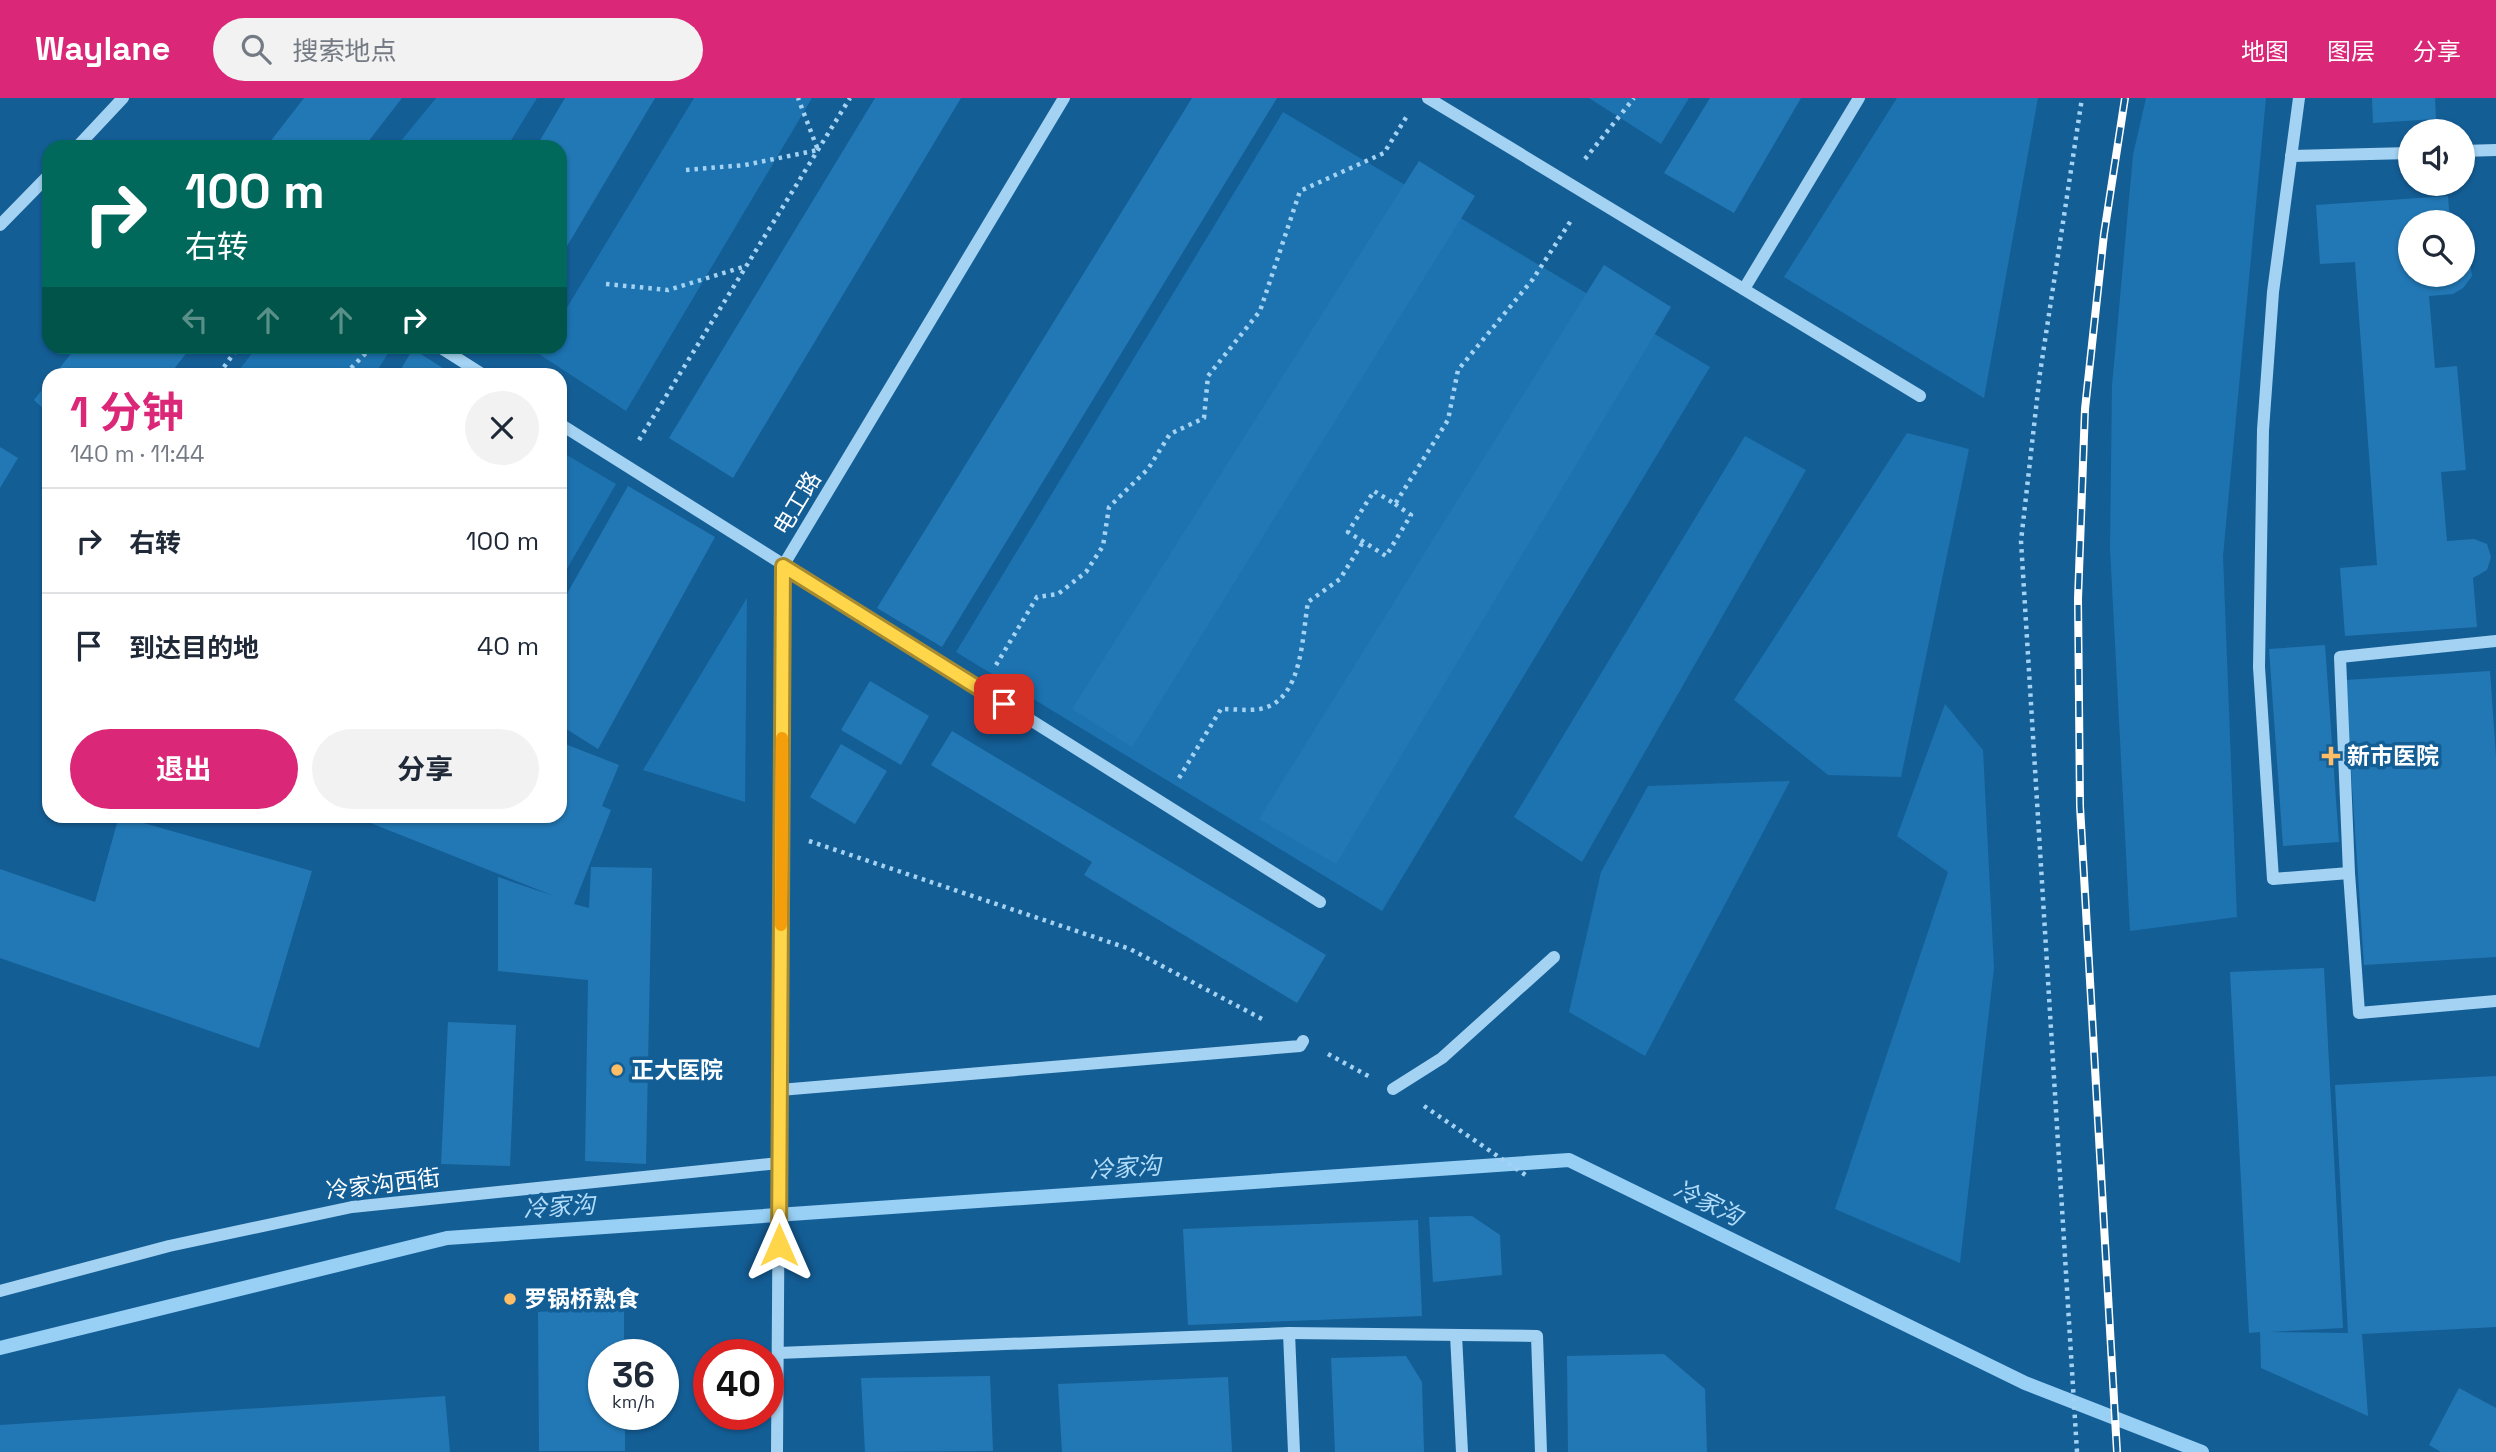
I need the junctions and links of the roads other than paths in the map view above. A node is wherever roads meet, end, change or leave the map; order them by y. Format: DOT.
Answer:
graph roads {
  1 [pos="123,98"];
  2 [pos="1064,98"];
  3 [pos="1428,98"];
  4 [pos="1859,98"];
  5 [pos="2299,98"];
  6 [pos="84,140"];
  7 [pos="2496,150"];
  8 [pos="2475,151"];
  9 [pos="2398,153"];
  10 [pos="2291,156"];
  11 [pos="42,182"];
  12 [pos="0,225"];
  13 [pos="1744,289"];
  14 [pos="451,354"];
  15 [pos="473,368"];
  16 [pos="1920,396"];
  17 [pos="567,428"];
  18 [pos="783,566"];
  19 [pos="2496,641"];
  20 [pos="2349,873"];
  21 [pos="1320,902"];
  22 [pos="1553,957"];
  23 [pos="2496,1001"];
  24 [pos="1303,1041"];
  25 [pos="1393,1089"];
  26 [pos="780,1090"];
  27 [pos="779,1163"];
  28 [pos="0,1291"];
  29 [pos="1289,1334"];
  30 [pos="1456,1335"];
  31 [pos="778,1339"];
  32 [pos="784,1353"];
  33 [pos="777,1430"];
  34 [pos="777,1452"];
  35 [pos="1294,1452"];
  36 [pos="1462,1452"];
  37 [pos="1541,1452"];
  1 -- 6 [label="street"];
  2 -- 18 [label="street, 电工路"];
  3 -- 13 [label="street"];
  4 -- 13 [label="street"];
  5 -- 10 [label="street"];
  7 -- 8 [label="street"];
  9 -- 10 [label="street"];
  10 -- 20 [label="street"];
  11 -- 12 [label="street"];
  13 -- 16 [label="street"];
  14 -- 15 [label="street"];
  17 -- 18 [label="street"];
  18 -- 21 [label="street"];
  18 -- 26 [label="street, 电工路"];
  19 -- 20 [label="street"];
  20 -- 23 [label="street"];
  22 -- 25 [label="street"];
  24 -- 26 [label="street"];
  26 -- 27 [label="street, 电工路"];
  27 -- 28 [label="street, 冷家沟西街"];
  27 -- 31 [label="street, 电工路"];
  29 -- 30 [label="street"];
  29 -- 32 [label="street"];
  29 -- 35 [label="street"];
  30 -- 36 [label="street"];
  30 -- 37 [label="street"];
  33 -- 34 [label="street, 电工路"];
}
